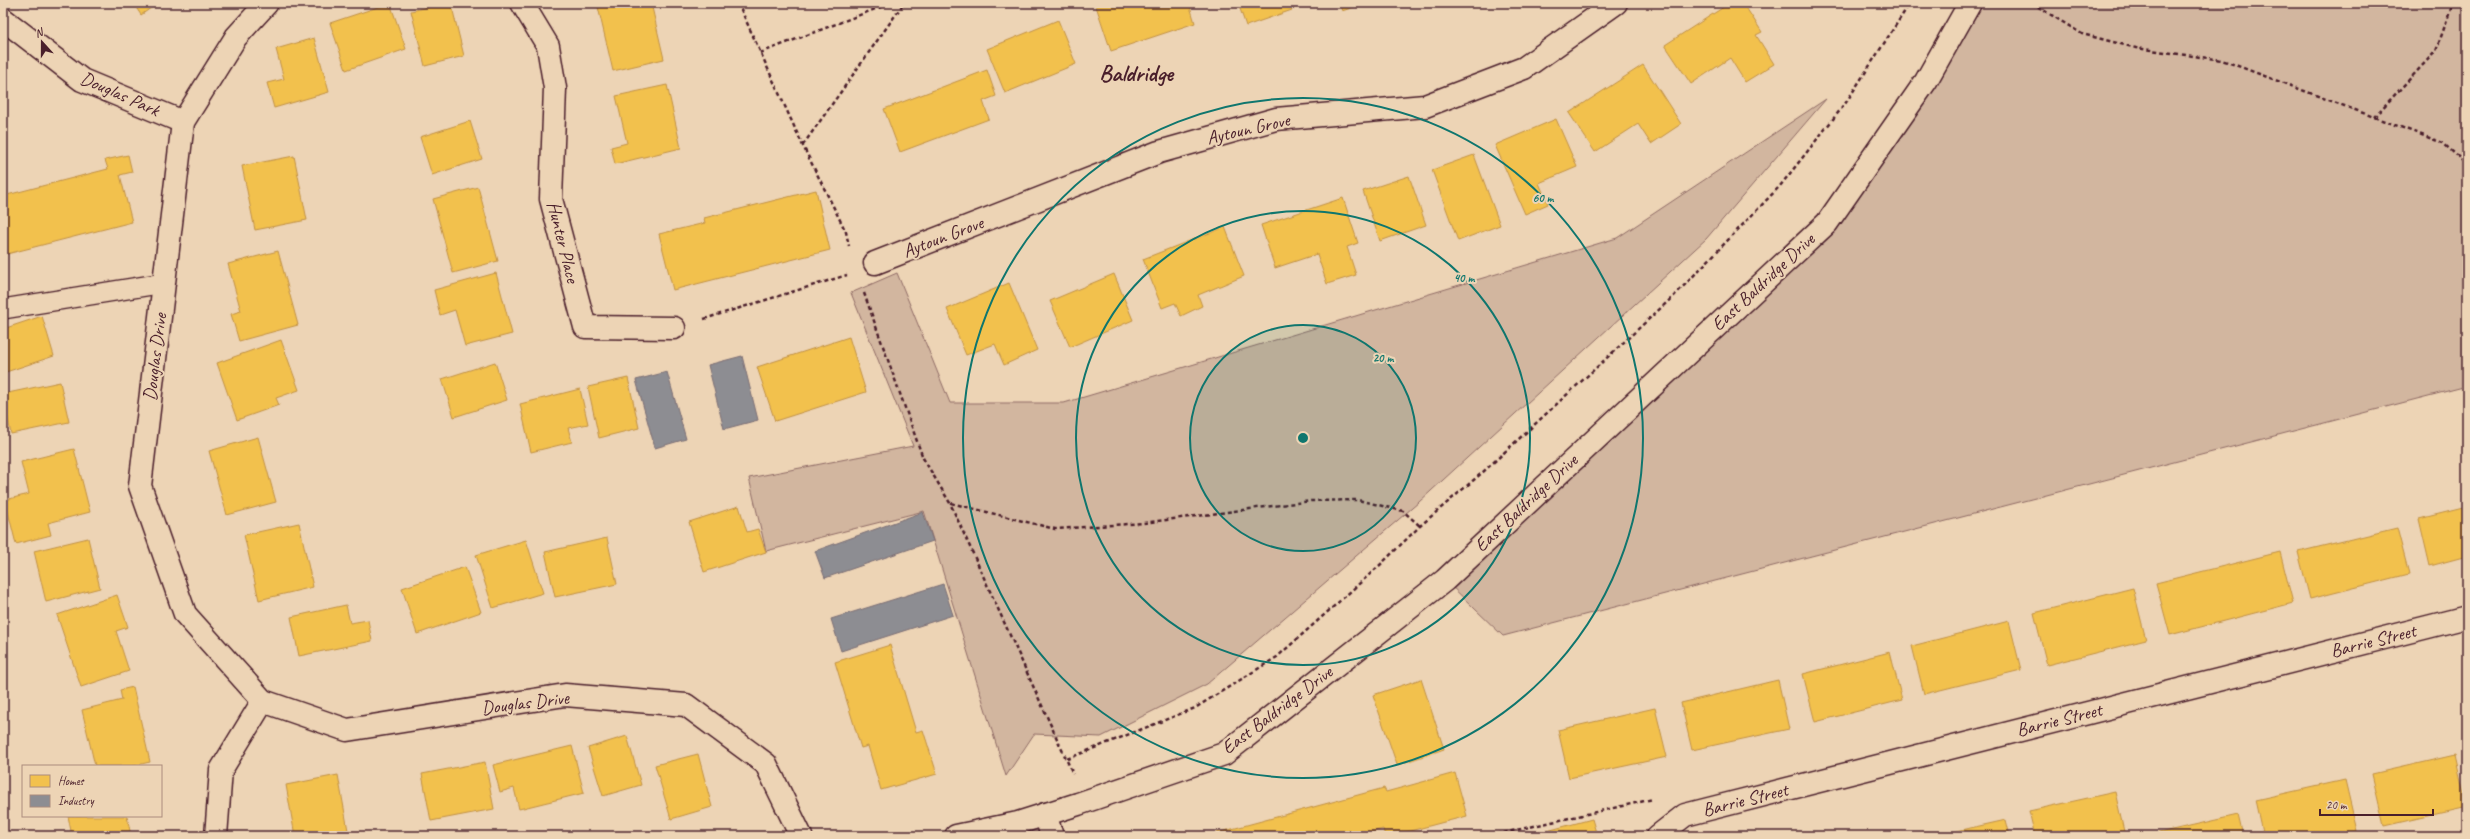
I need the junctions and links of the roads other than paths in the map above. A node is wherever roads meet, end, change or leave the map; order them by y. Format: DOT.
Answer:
graph roads {
  1 [pos="267,3"];
  2 [pos="522,3"];
  3 [pos="1616,3"];
  4 [pos="1970,3"];
  5 [pos="3,19"];
  6 [pos="183,122"];
  7 [pos="865,268"];
  8 [pos="164,283"];
  9 [pos="3,309"];
  10 [pos="674,328"];
  11 [pos="2467,617"];
  12 [pos="263,701"];
  13 [pos="1045,814"];
  14 [pos="216,836"];
  15 [pos="801,836"];
  16 [pos="956,836"];
  17 [pos="1052,836"];
  18 [pos="1658,836"];
  1 -- 6 [label="street, Douglas Drive"];
  2 -- 10 [label="street, Hunter Place"];
  3 -- 7 [label="street, Aytoun Grove"];
  4 -- 13 [label="street, East Baldridge Drive"];
  5 -- 6 [label="street, Douglas Park"];
  6 -- 8 [label="street, Douglas Drive"];
  8 -- 9 [label="lane"];
  8 -- 12 [label="street, Douglas Drive"];
  11 -- 18 [label="street, Barrie Street"];
  12 -- 14 [label="street"];
  12 -- 15 [label="street, Douglas Drive"];
  13 -- 16 [label="street, East Baldridge Drive"];
  13 -- 17 [label="street"];
}
